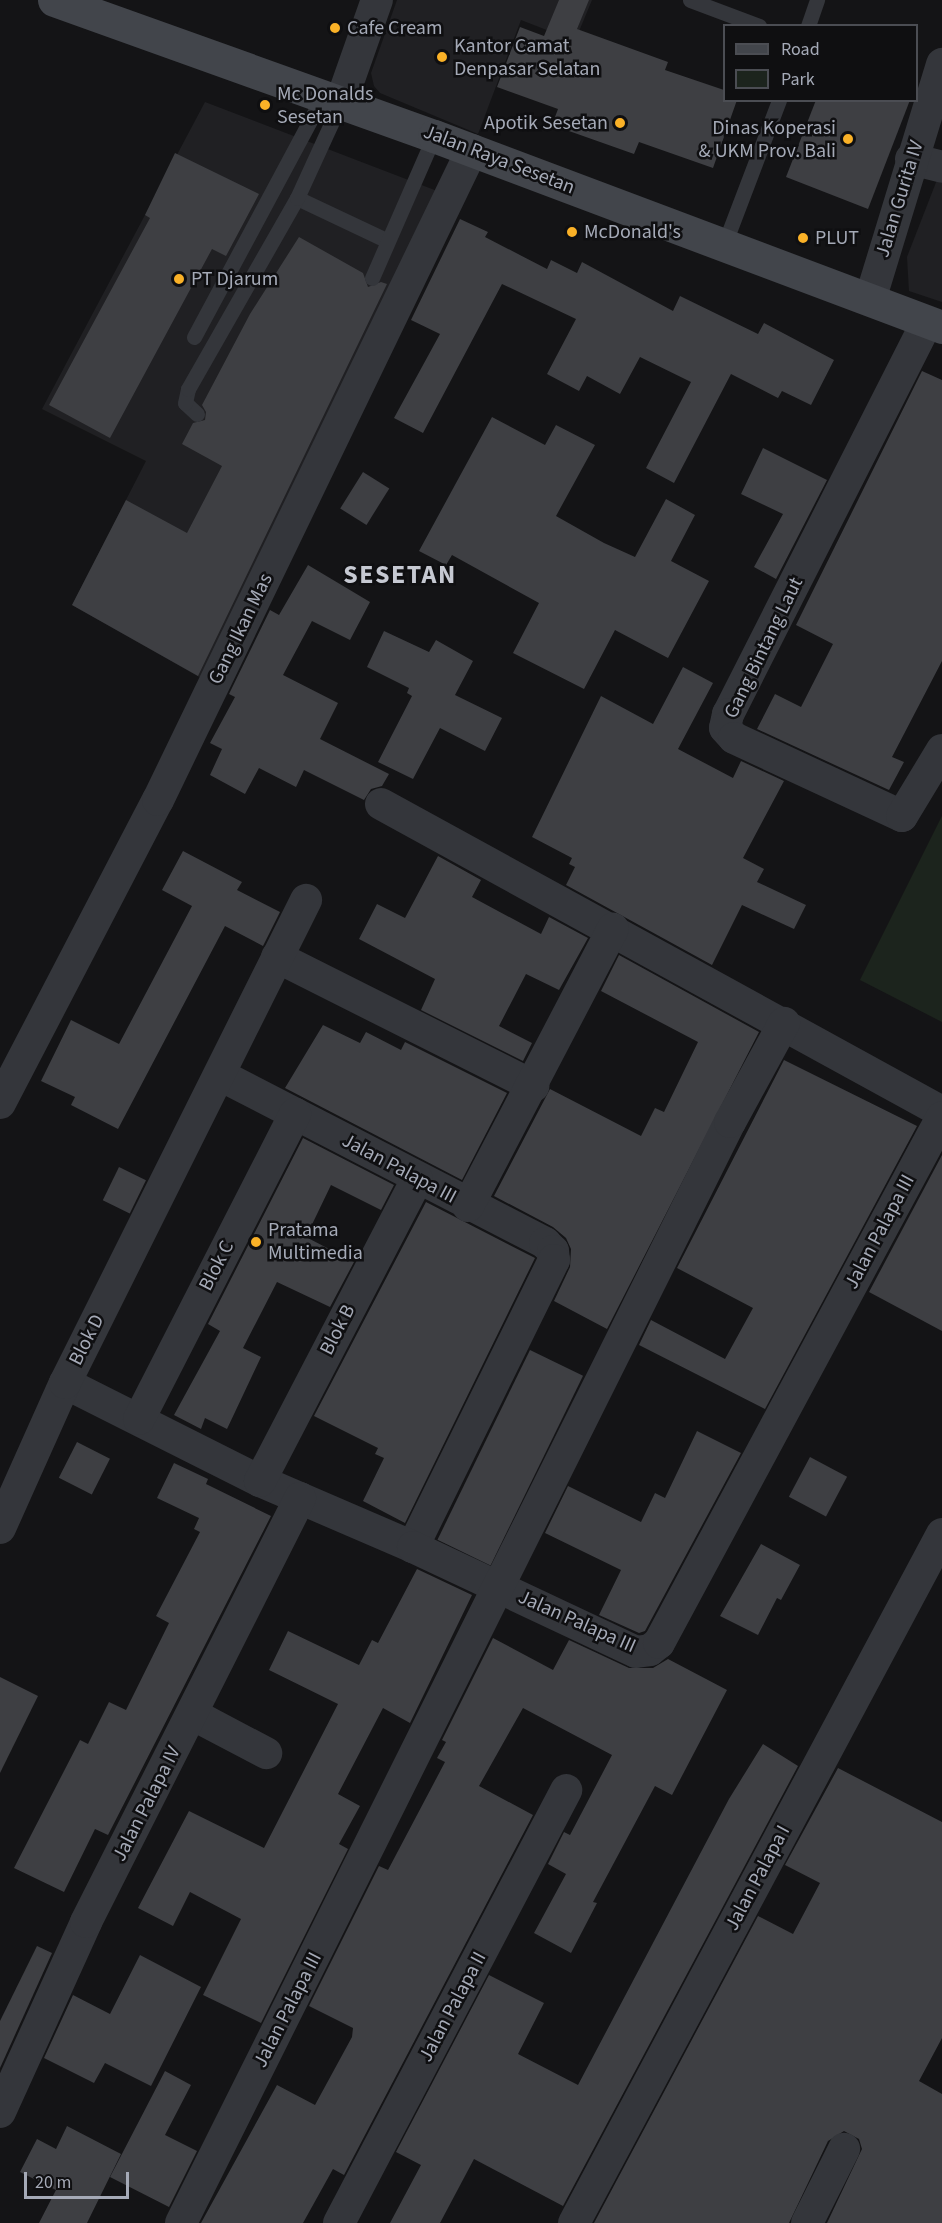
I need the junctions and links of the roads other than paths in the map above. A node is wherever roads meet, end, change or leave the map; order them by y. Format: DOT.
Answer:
graph roads {
  1 [pos="54,0"];
  2 [pos="377,0"];
  3 [pos="690,0"];
  4 [pos="817,0"];
  5 [pos="754,24"];
  6 [pos="809,24"];
  7 [pos="942,64"];
  8 [pos="332,99"];
  9 [pos="778,102"];
  10 [pos="434,136"];
  11 [pos="472,150"];
  12 [pos="911,159"];
  13 [pos="942,168"];
  14 [pos="297,198"];
  15 [pos="386,240"];
  16 [pos="724,245"];
  17 [pos="372,278"];
  18 [pos="870,300"];
  19 [pos="935,325"];
  20 [pos="194,337"];
  21 [pos="197,414"];
  22 [pos="942,750"];
  23 [pos="381,804"];
  24 [pos="306,900"];
  25 [pos="613,929"];
  26 [pos="277,957"];
  27 [pos="784,1023"];
  28 [pos="220,1075"];
  29 [pos="533,1086"];
  30 [pos="0,1103"];
  31 [pos="942,1112"];
  32 [pos="295,1113"];
  33 [pos="942,1117"];
  34 [pos="417,1179"];
  35 [pos="468,1206"];
  36 [pos="65,1383"];
  37 [pos="139,1419"];
  38 [pos="260,1481"];
  39 [pos="300,1498"];
  40 [pos="0,1528"];
  41 [pos="942,1534"];
  42 [pos="413,1547"];
  43 [pos="500,1587"];
  44 [pos="192,1714"];
  45 [pos="267,1753"];
  46 [pos="566,1790"];
  47 [pos="0,2112"];
  48 [pos="844,2149"];
  49 [pos="181,2223"];
  50 [pos="339,2223"];
  51 [pos="574,2223"];
  52 [pos="807,2223"];
  1 -- 8 [label="main road, Jalan Raya Sesetan"];
  2 -- 8 [label="street"];
  3 -- 5 [label="lane"];
  4 -- 6 [label="lane"];
  7 -- 12 [label="street, Jalan Gurita IV"];
  8 -- 10 [label="main road, Jalan Raya Sesetan"];
  8 -- 14 [label="lane"];
  8 -- 20 [label="lane"];
  9 -- 16 [label="lane"];
  10 -- 11 [label="main road, Jalan Raya Sesetan"];
  10 -- 15 [label="lane"];
  11 -- 16 [label="main road, Jalan Raya Sesetan"];
  11 -- 30 [label="street, Gang Ikan Mas"];
  12 -- 13 [label="street"];
  12 -- 18 [label="street, Jalan Gurita IV"];
  14 -- 15 [label="lane"];
  14 -- 21 [label="lane"];
  15 -- 17 [label="lane"];
  16 -- 18 [label="main road, Jalan Raya Sesetan"];
  18 -- 19 [label="main road, Jalan Raya Sesetan"];
  19 -- 22 [label="street, Gang Bintang Laut"];
  23 -- 25 [label="street"];
  24 -- 26 [label="street, Blok D"];
  25 -- 27 [label="street"];
  25 -- 29 [label="street, Jalan Palapa III"];
  26 -- 28 [label="street, Blok D"];
  26 -- 29 [label="street"];
  27 -- 31 [label="street"];
  27 -- 43 [label="street"];
  28 -- 32 [label="street, Jalan Palapa III"];
  28 -- 36 [label="street, Blok D"];
  29 -- 35 [label="street, Jalan Palapa III"];
  32 -- 34 [label="street, Jalan Palapa III"];
  32 -- 37 [label="street, Blok C"];
  33 -- 43 [label="street, Jalan Palapa III"];
  34 -- 35 [label="street, Jalan Palapa III"];
  34 -- 38 [label="street, Blok B"];
  35 -- 42 [label="street"];
  36 -- 37 [label="street, Blok D"];
  36 -- 40 [label="street"];
  37 -- 38 [label="street, Blok D"];
  38 -- 39 [label="street, Blok D"];
  39 -- 42 [label="street, Blok D"];
  39 -- 44 [label="street, Jalan Palapa IV"];
  41 -- 51 [label="street, Jalan Palapa I"];
  42 -- 43 [label="street, Blok D"];
  43 -- 49 [label="street, Jalan Palapa III"];
  44 -- 45 [label="street"];
  44 -- 47 [label="street, Jalan Palapa IV"];
  46 -- 50 [label="street, Jalan Palapa II"];
  48 -- 52 [label="street"];
}
